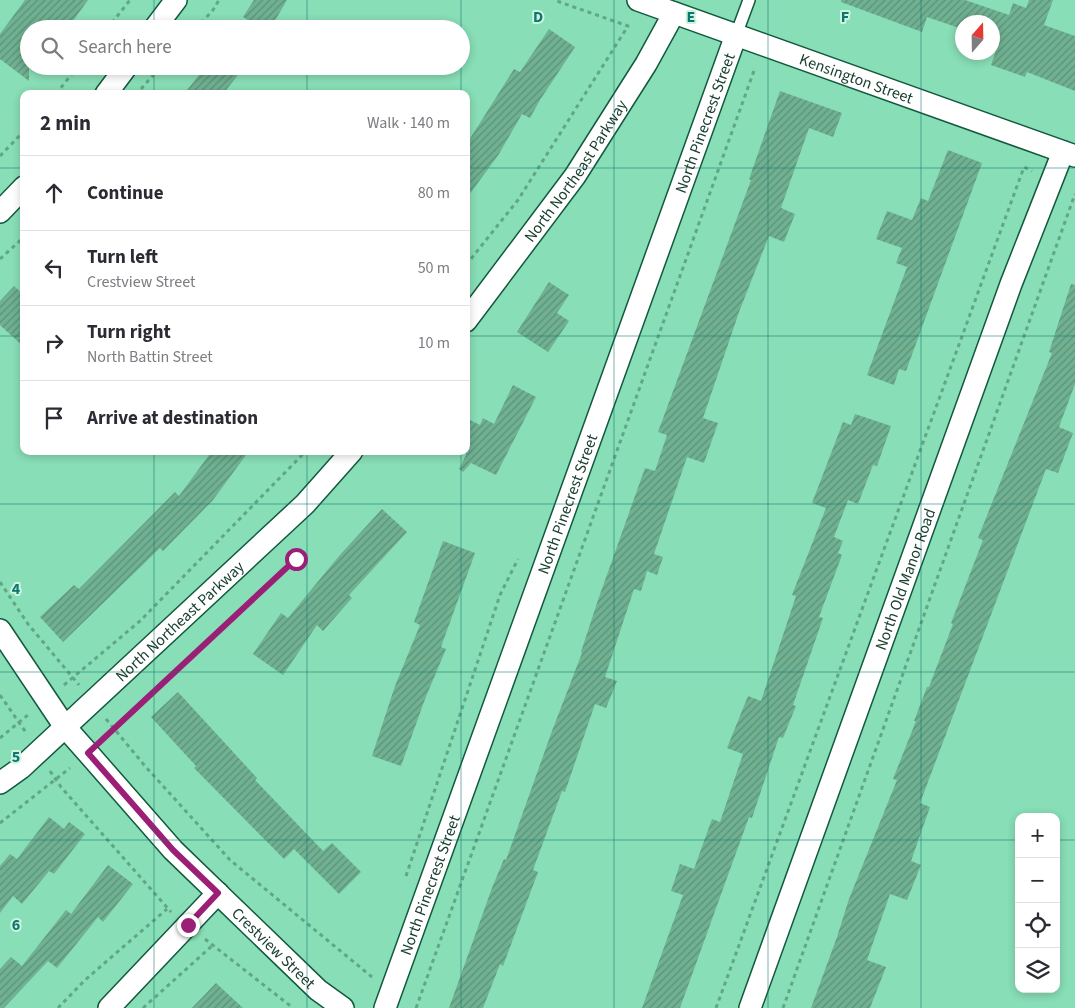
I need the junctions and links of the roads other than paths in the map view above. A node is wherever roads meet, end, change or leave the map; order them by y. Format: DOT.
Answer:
graph roads {
  1 [pos="176,0"];
  2 [pos="638,0"];
  3 [pos="749,0"];
  4 [pos="674,13"];
  5 [pos="161,20"];
  6 [pos="736,35"];
  7 [pos="120,75"];
  8 [pos="109,90"];
  9 [pos="1069,154"];
  10 [pos="20,191"];
  11 [pos="0,212"];
  12 [pos="470,316"];
  13 [pos="348,455"];
  14 [pos="0,630"];
  15 [pos="65,727"];
  16 [pos="0,783"];
  17 [pos="218,893"];
  18 [pos="388,1001"];
  19 [pos="109,1008"];
  20 [pos="343,1008"];
  21 [pos="750,1008"];
  1 -- 5 [label="street"];
  2 -- 4 [label="street, Kensington Street"];
  3 -- 6 [label="lane, North Pinecrest Street"];
  4 -- 6 [label="street, Kensington Street"];
  4 -- 12 [label="street, North Northeast Parkway"];
  6 -- 9 [label="street, Kensington Street"];
  6 -- 18 [label="street, North Pinecrest Street"];
  7 -- 8 [label="street"];
  9 -- 21 [label="street, North Old Manor Road"];
  10 -- 11 [label="street"];
  13 -- 15 [label="street, North Northeast Parkway"];
  14 -- 15 [label="street, Crestview Street"];
  15 -- 16 [label="street, North Northeast Parkway"];
  15 -- 17 [label="street, Crestview Street"];
  17 -- 19 [label="street"];
  17 -- 20 [label="street, Crestview Street"];
}
